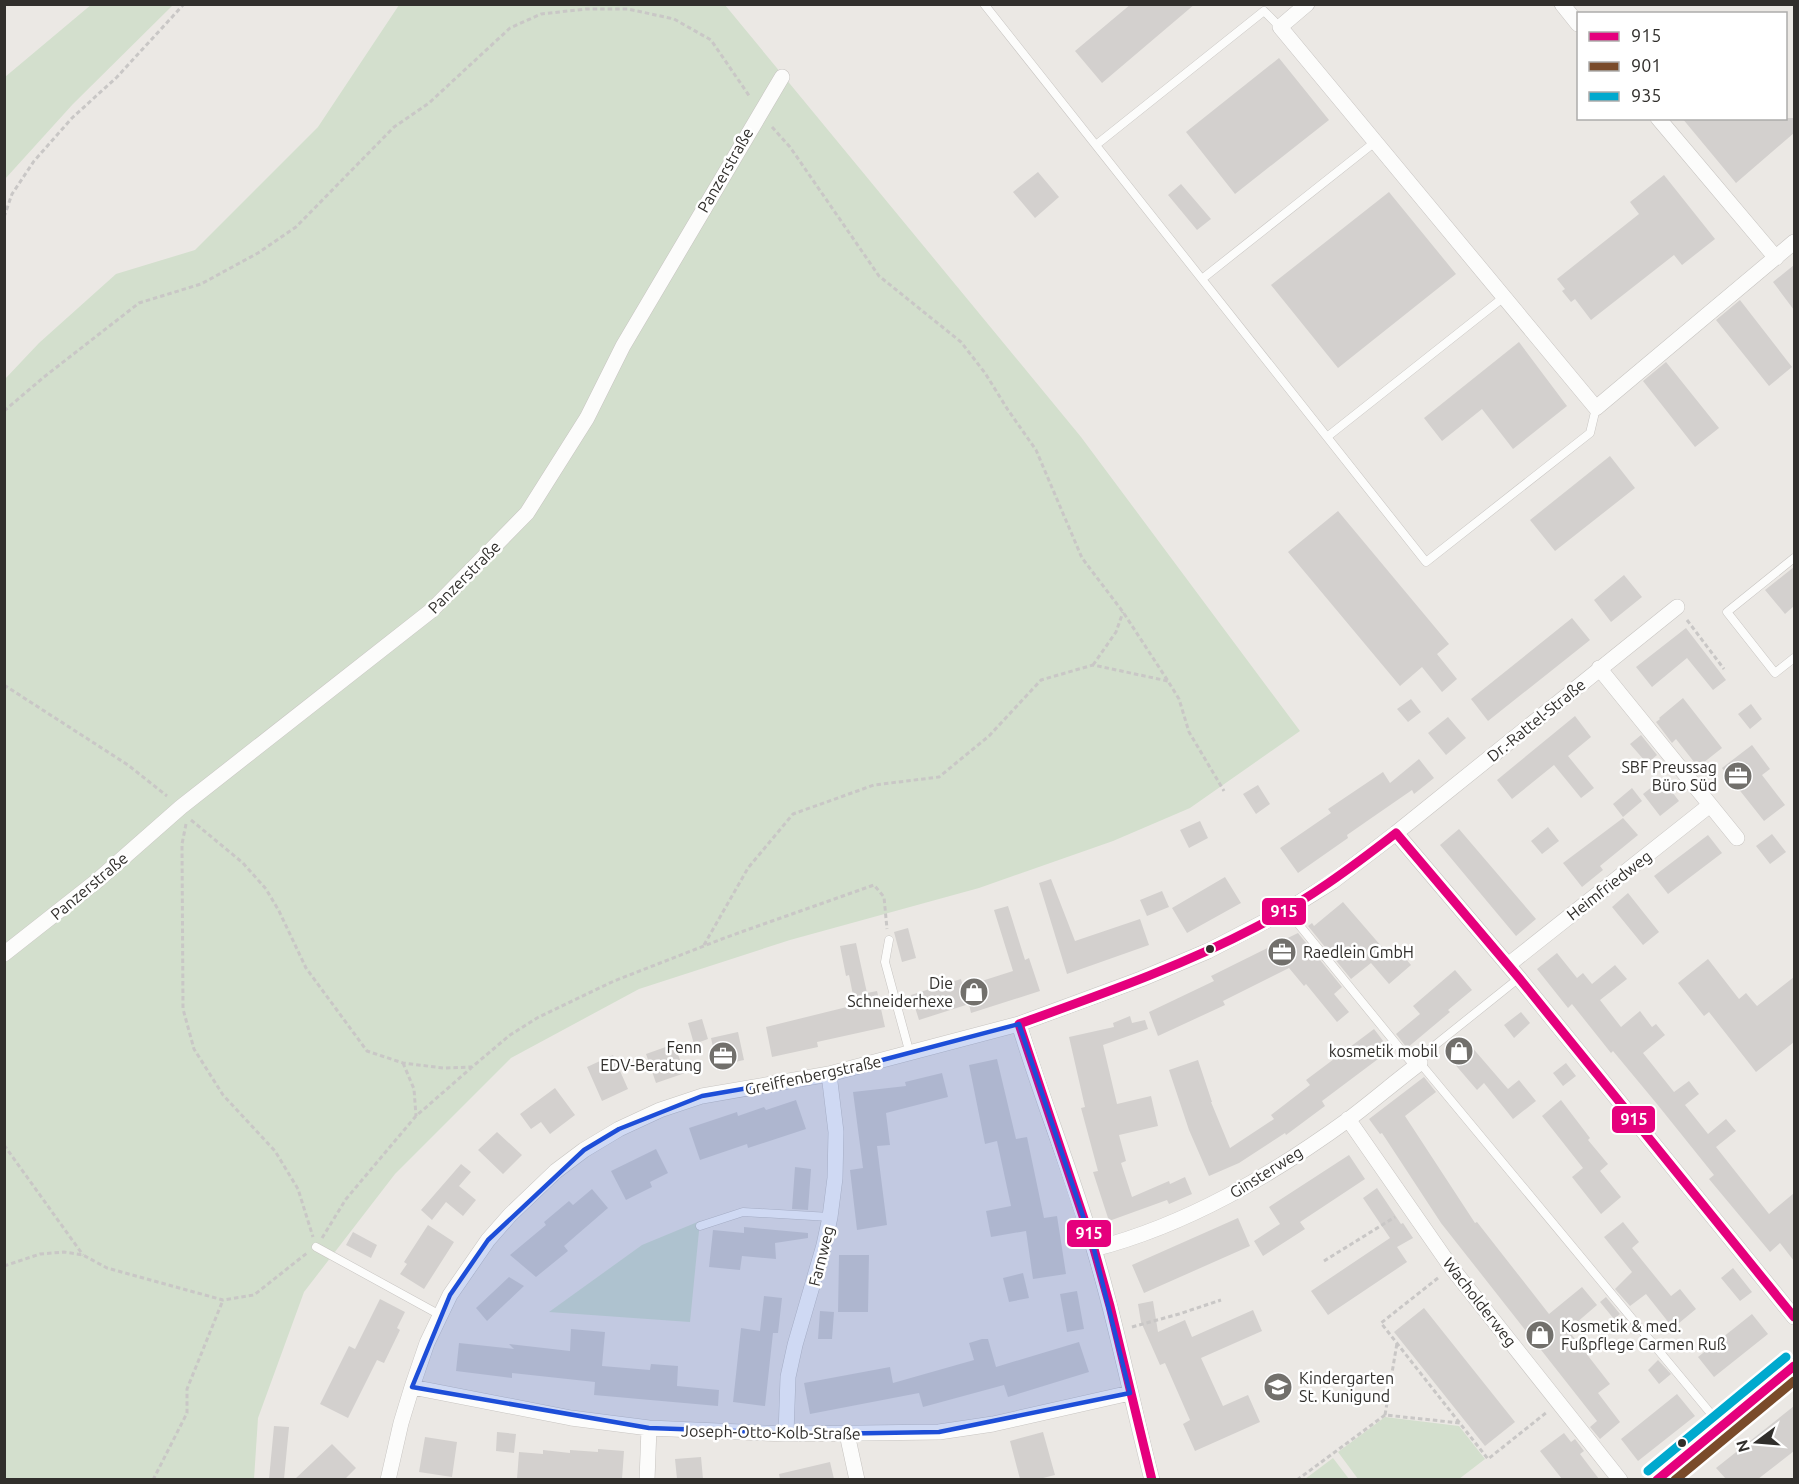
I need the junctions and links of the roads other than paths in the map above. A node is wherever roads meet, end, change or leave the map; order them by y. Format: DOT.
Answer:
graph roads {
  1 [pos="984,4"];
  2 [pos="1307,4"];
  3 [pos="1562,4"];
  4 [pos="1577,23"];
  5 [pos="1280,27"];
  6 [pos="782,77"];
  7 [pos="1660,120"];
  8 [pos="1375,142"];
  9 [pos="1096,145"];
  10 [pos="1794,242"];
  11 [pos="1776,258"];
  12 [pos="1202,279"];
  13 [pos="1504,297"];
  14 [pos="1596,408"];
  15 [pos="1327,437"];
  16 [pos="1794,558"];
  17 [pos="1677,607"];
  18 [pos="1794,658"];
  19 [pos="1599,668"];
  20 [pos="1710,805"];
  21 [pos="1396,833"];
  22 [pos="1737,838"];
  23 [pos="1287,910"];
  24 [pos="888,940"];
  25 [pos="4,954"];
  26 [pos="1508,965"];
  27 [pos="1519,978"];
  28 [pos="1019,1024"];
  29 [pos="910,1054"];
  30 [pos="1418,1065"];
  31 [pos="829,1074"];
  32 [pos="1348,1119"];
  33 [pos="830,1217"];
  34 [pos="700,1226"];
  35 [pos="316,1247"];
  36 [pos="1095,1249"];
  37 [pos="440,1315"];
  38 [pos="1794,1317"];
  39 [pos="1794,1366"];
  40 [pos="412,1387"];
  41 [pos="1130,1393"];
  42 [pos="1722,1427"];
  43 [pos="649,1428"];
  44 [pos="786,1434"];
  45 [pos="847,1434"];
  46 [pos="388,1479"];
  47 [pos="647,1479"];
  48 [pos="857,1479"];
  49 [pos="1152,1479"];
  50 [pos="1620,1479"];
  51 [pos="1656,1479"];
  1 -- 9 [label="lane"];
  2 -- 5 [label="street"];
  3 -- 4 [label="street"];
  5 -- 8 [label="street"];
  5 -- 9 [label="lane"];
  6 -- 25 [label="street, Panzerstraße"];
  7 -- 11 [label="street"];
  8 -- 12 [label="lane"];
  8 -- 13 [label="street"];
  9 -- 12 [label="lane"];
  10 -- 11 [label="street"];
  11 -- 14 [label="street"];
  12 -- 15 [label="lane"];
  13 -- 14 [label="street"];
  13 -- 15 [label="lane"];
  14 -- 15 [label="lane"];
  16 -- 18 [label="lane"];
  17 -- 19 [label="street, Dr.-Rattel-Straße"];
  19 -- 20 [label="street"];
  19 -- 21 [label="street, Dr.-Rattel-Straße"];
  20 -- 22 [label="street"];
  20 -- 26 [label="street, Heimfriedweg"];
  21 -- 23 [label="street, Greiffenbergstraße"];
  21 -- 26 [label="street"];
  23 -- 28 [label="street, Greiffenbergstraße"];
  23 -- 30 [label="lane"];
  24 -- 29 [label="lane"];
  26 -- 27 [label="street"];
  27 -- 30 [label="lane"];
  27 -- 38 [label="street"];
  28 -- 29 [label="street, Greiffenbergstraße"];
  28 -- 36 [label="street"];
  29 -- 31 [label="street, Greiffenbergstraße"];
  30 -- 32 [label="street, Ginsterweg"];
  30 -- 42 [label="lane"];
  31 -- 33 [label="street, Farnweg"];
  31 -- 37 [label="street, Greiffenbergstraße"];
  32 -- 36 [label="street, Ginsterweg"];
  32 -- 50 [label="street, Wacholderweg"];
  33 -- 34 [label="lane"];
  33 -- 44 [label="street, Farnweg"];
  35 -- 37 [label="lane"];
  36 -- 41 [label="street"];
  37 -- 40 [label="street, Greiffenbergstraße"];
  39 -- 42 [label="street"];
  40 -- 43 [label="street, Joseph-Otto-Kolb-Straße"];
  40 -- 46 [label="street, Greiffenbergstraße"];
  41 -- 45 [label="street, Joseph-Otto-Kolb-Straße"];
  41 -- 49 [label="street"];
  42 -- 51 [label="street"];
  43 -- 44 [label="street, Joseph-Otto-Kolb-Straße"];
  43 -- 47 [label="street"];
  44 -- 45 [label="street, Joseph-Otto-Kolb-Straße"];
  45 -- 48 [label="street"];
}
